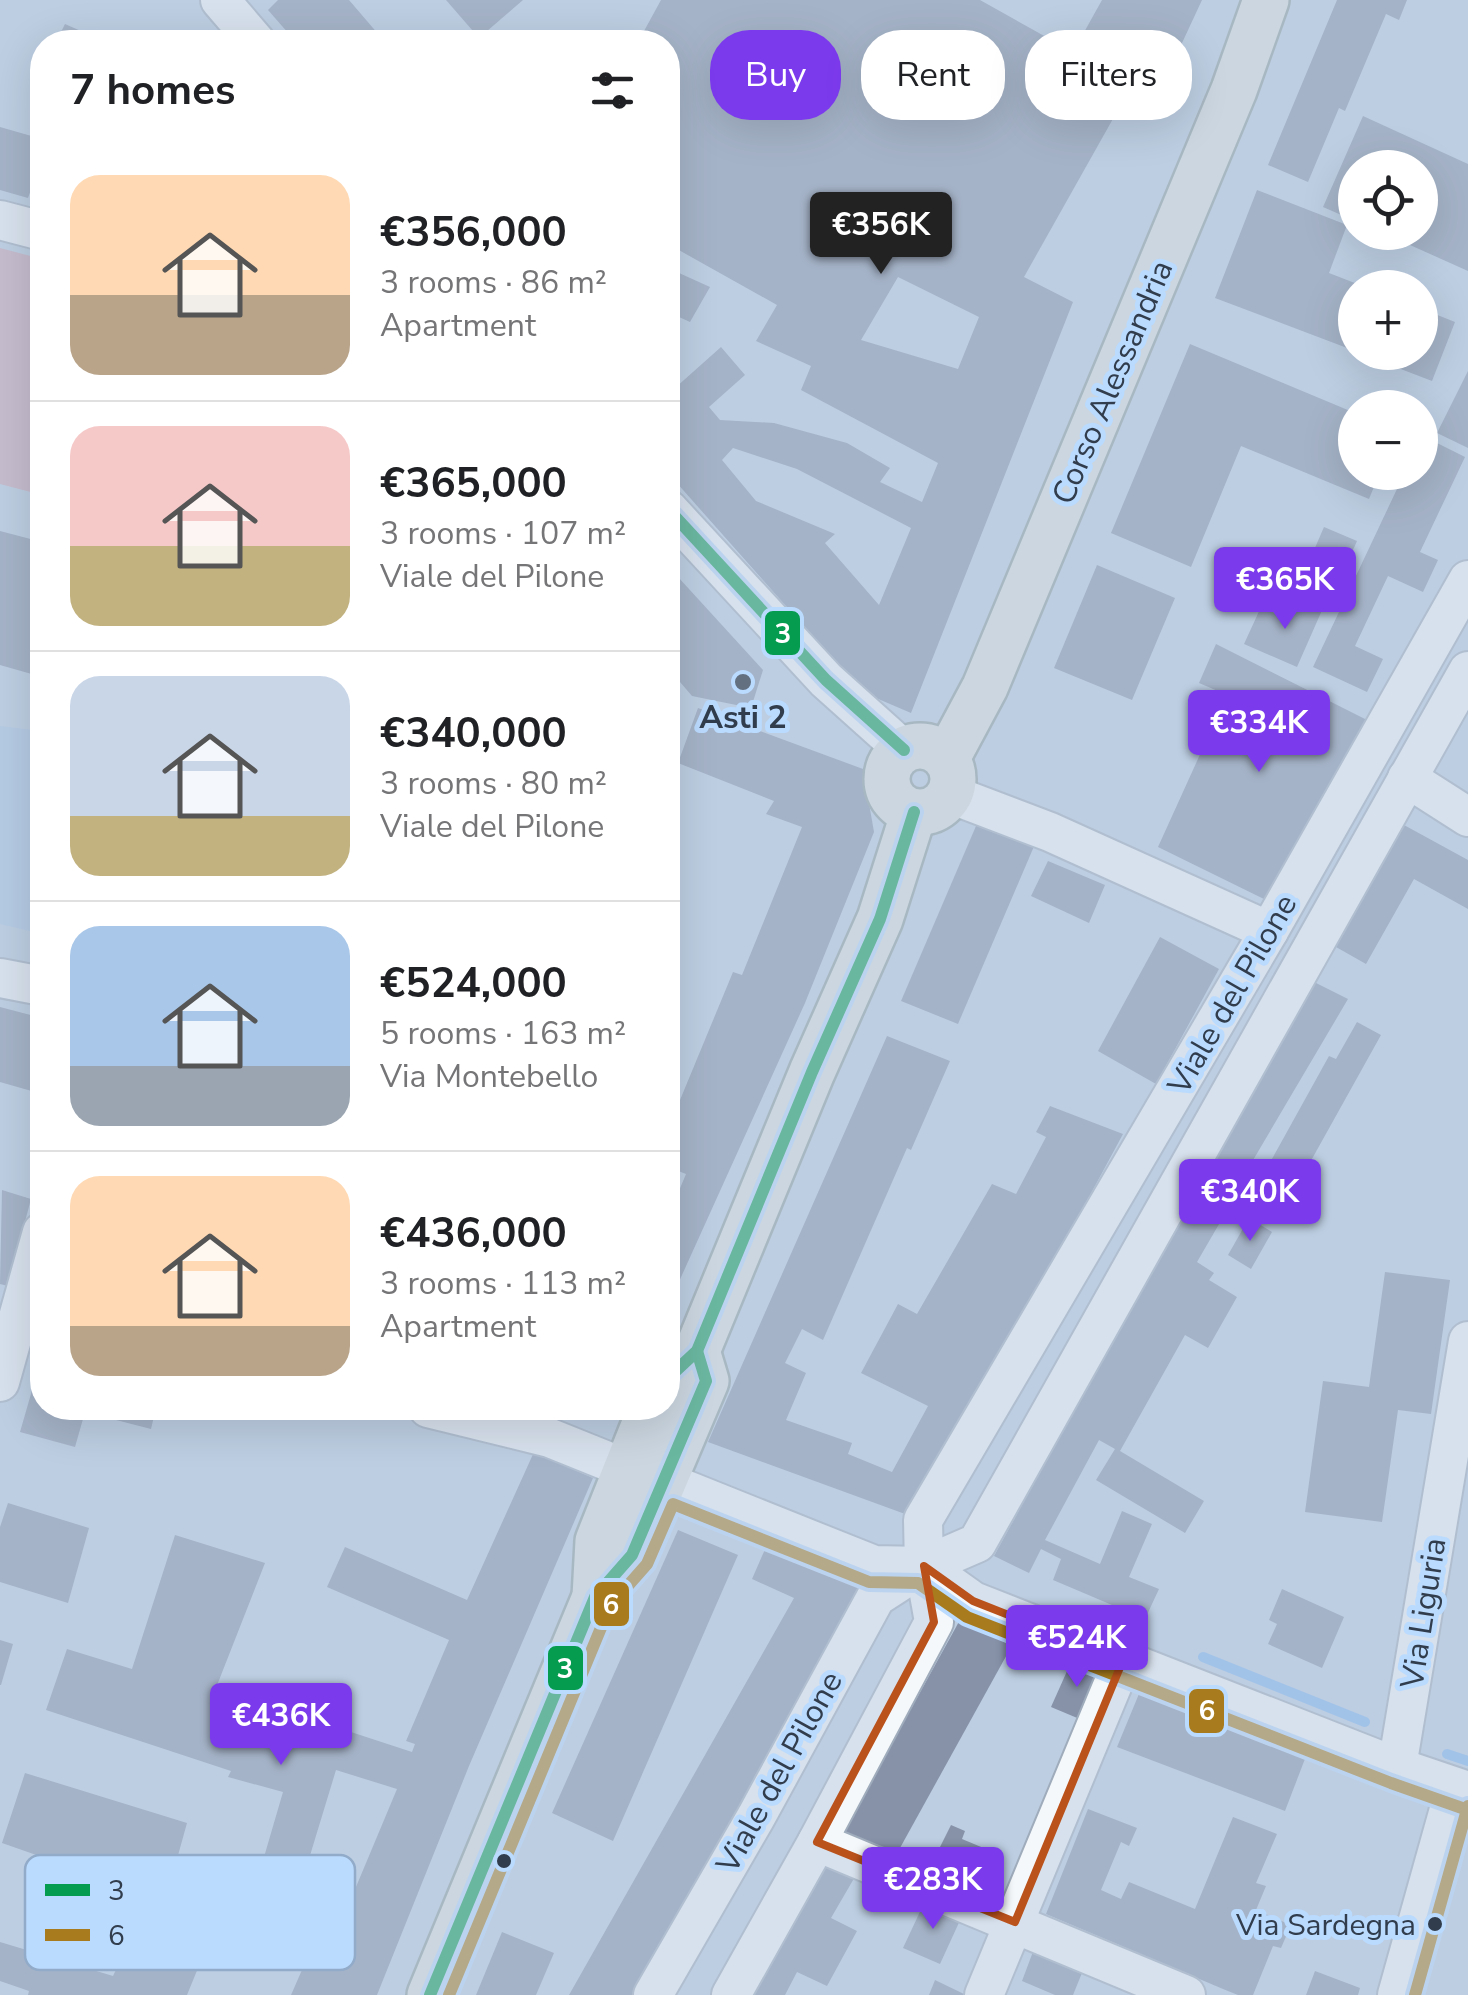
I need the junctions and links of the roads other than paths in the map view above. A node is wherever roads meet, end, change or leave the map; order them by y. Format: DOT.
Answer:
graph roads {
  1 [pos="220,0"];
  2 [pos="1266,0"];
  3 [pos="246,30"];
  4 [pos="0,220"];
  5 [pos="30,229"];
  6 [pos="680,522"];
  7 [pos="1468,580"];
  8 [pos="1468,671"];
  9 [pos="1407,778"];
  10 [pos="929,779"];
  11 [pos="1468,817"];
  12 [pos="1269,931"];
  13 [pos="0,978"];
  14 [pos="30,984"];
  15 [pos="30,1282"];
  16 [pos="20,1324"];
  17 [pos="1468,1341"];
  18 [pos="682,1364"];
  19 [pos="0,1382"];
  20 [pos="477,1420"];
  21 [pos="650,1420"];
  22 [pos="646,1475"];
  23 [pos="924,1566"];
  24 [pos="1123,1660"];
  25 [pos="1397,1767"];
  26 [pos="1462,1790"];
  27 [pos="817,1842"];
  28 [pos="1015,1922"];
  29 [pos="430,1995"];
  30 [pos="654,1995"];
  31 [pos="731,1995"];
  32 [pos="984,1995"];
  33 [pos="1186,1995"];
  34 [pos="1398,1995"];
  1 -- 3 [label="street"];
  2 -- 10 [label="main road, Corso Alessandria"];
  4 -- 5 [label="street"];
  6 -- 10 [label="street"];
  7 -- 12 [label="street, Viale del Pilone"];
  8 -- 9 [label="street, Viale del Pilone"];
  9 -- 11 [label="street"];
  9 -- 23 [label="street, Viale del Pilone"];
  10 -- 12 [label="street"];
  10 -- 18 [label="main road, Corso Alessandria"];
  12 -- 23 [label="street, Viale del Pilone"];
  13 -- 14 [label="street"];
  15 -- 16 [label="street"];
  16 -- 19 [label="street"];
  17 -- 25 [label="street, Via Liguria"];
  18 -- 22 [label="main road, Corso Alessandria"];
  20 -- 22 [label="street"];
  21 -- 22 [label="main road, Corso Alessandria"];
  22 -- 23 [label="street"];
  22 -- 29 [label="main road, Corso Alessandria"];
  23 -- 24 [label="street"];
  23 -- 27 [label="street, Viale del Pilone"];
  23 -- 30 [label="street, Viale del Pilone"];
  24 -- 25 [label="street"];
  24 -- 28 [label="street"];
  25 -- 26 [label="street"];
  26 -- 34 [label="street"];
  27 -- 28 [label="street"];
  27 -- 31 [label="street, Viale del Pilone"];
  28 -- 32 [label="street"];
  28 -- 33 [label="street"];
}
